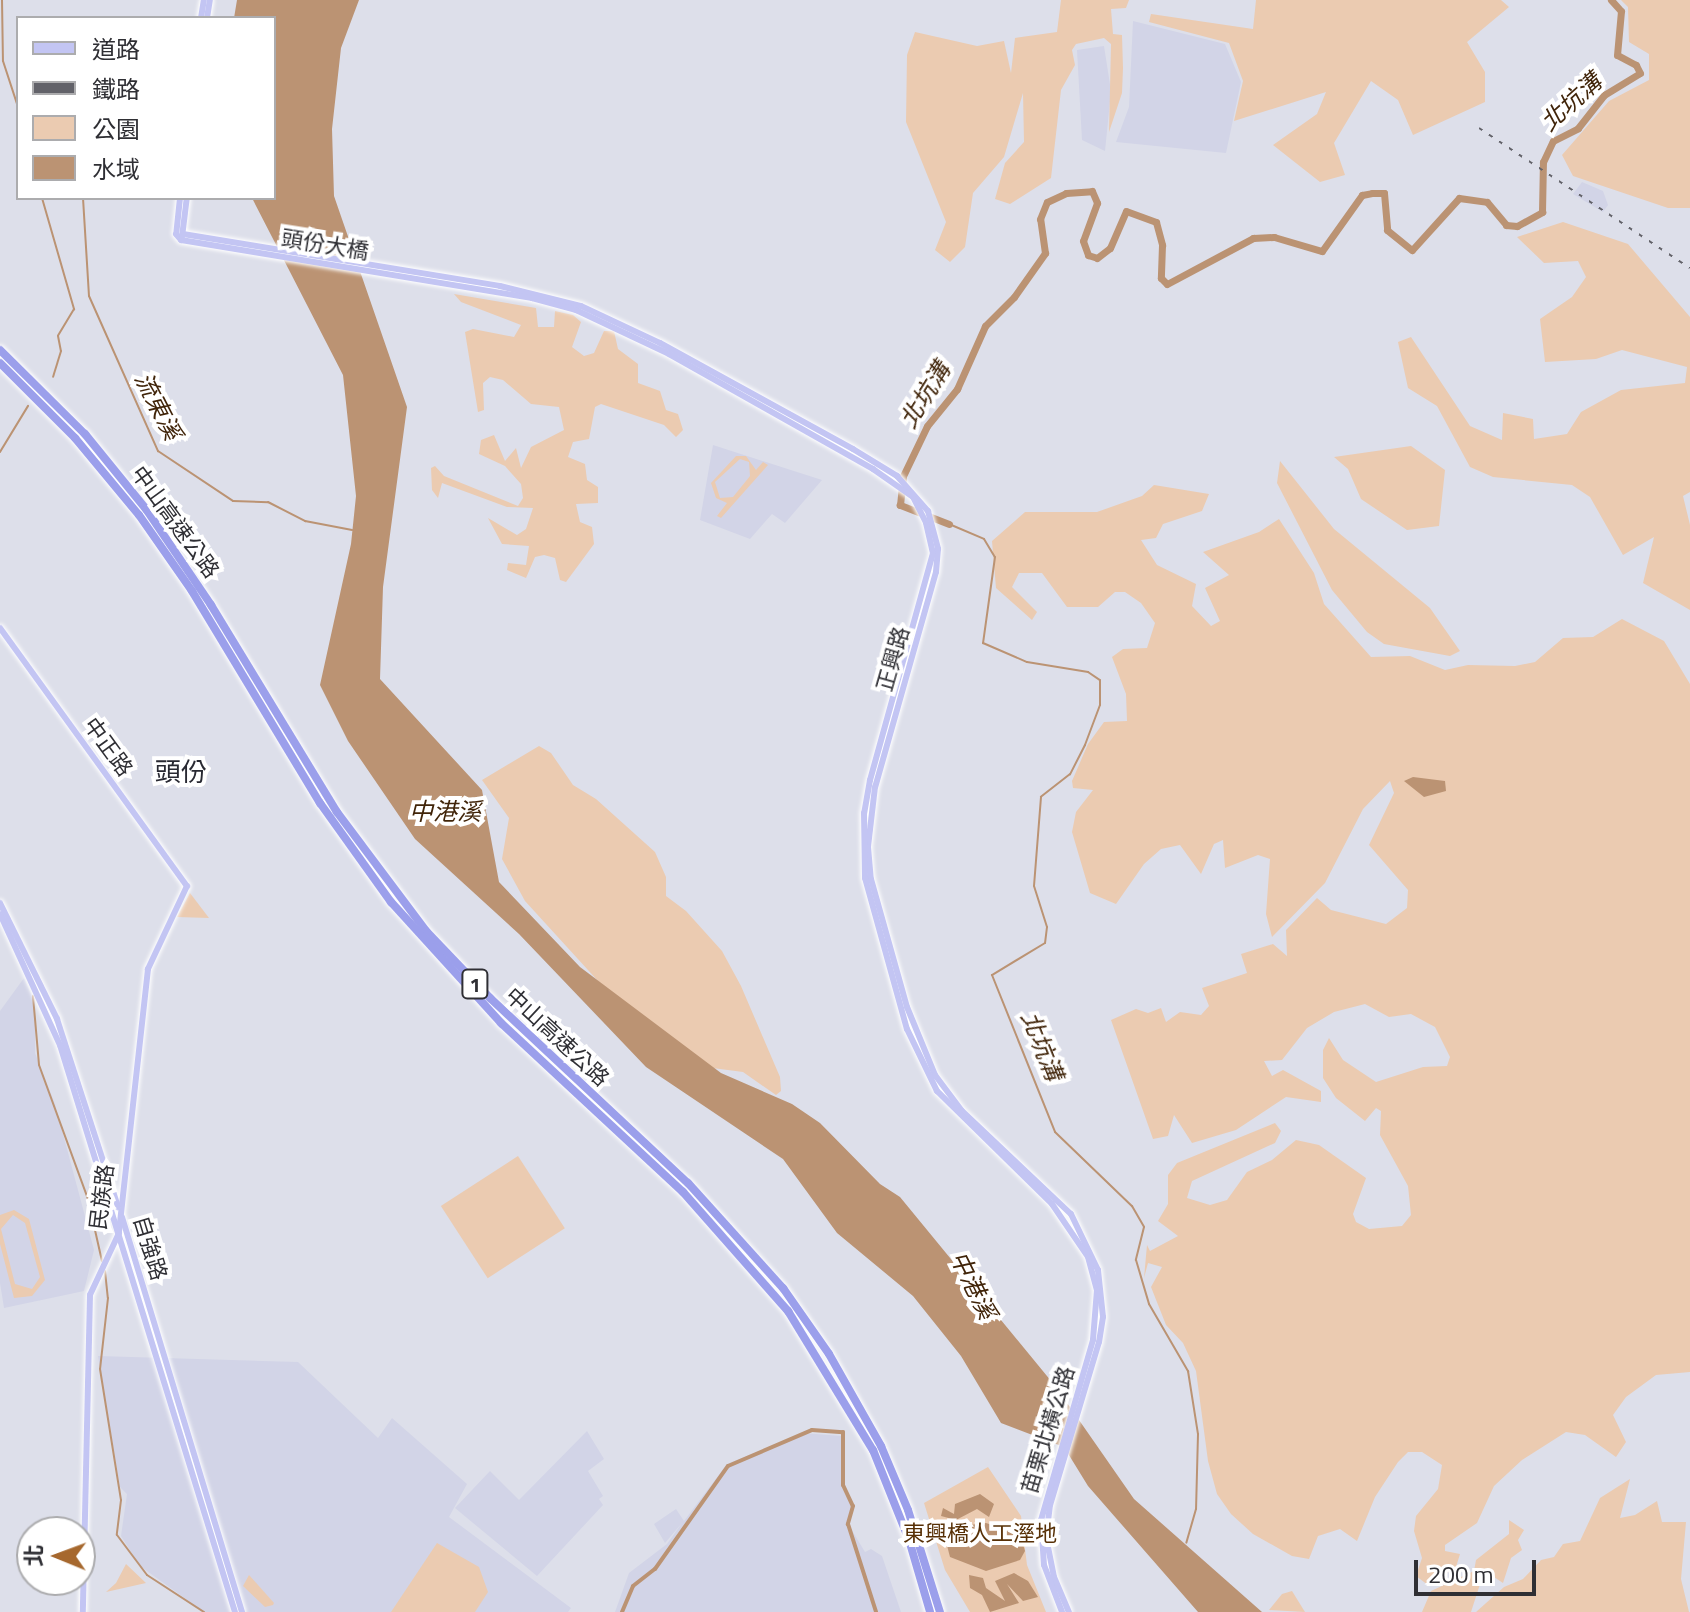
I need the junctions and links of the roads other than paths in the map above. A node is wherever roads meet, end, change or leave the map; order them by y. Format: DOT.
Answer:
graph roads {
  1 [pos="180,200"];
  2 [pos="187,200"];
  3 [pos="182,237"];
  4 [pos="463,283"];
  5 [pos="0,350"];
  6 [pos="0,363"];
  7 [pos="905,486"];
  8 [pos="929,521"];
  9 [pos="0,628"];
  10 [pos="187,886"];
  11 [pos="0,903"];
  12 [pos="0,914"];
  13 [pos="120,1211"];
  14 [pos="119,1233"];
  15 [pos="1088,1257"];
  16 [pos="1098,1270"];
  17 [pos="164,1366"];
  18 [pos="215,1535"];
  19 [pos="1047,1564"];
  20 [pos="83,1612"];
  21 [pos="235,1612"];
  22 [pos="242,1612"];
  23 [pos="930,1612"];
  24 [pos="940,1612"];
  25 [pos="1062,1612"];
  26 [pos="1069,1612"];
  1 -- 3 [label="main road"];
  2 -- 3 [label="main road"];
  3 -- 4 [label="main road, 頭份大橋"];
  4 -- 7 [label="main road, 正興路"];
  5 -- 24 [label="highway, 中山高速公路 / 1"];
  6 -- 23 [label="highway, 中山高速公路 / 1"];
  7 -- 8 [label="main road, 正興路"];
  7 -- 8 [label="main road, 正興路"];
  8 -- 15 [label="main road, 正興路"];
  8 -- 16 [label="main road, 正興路"];
  9 -- 10 [label="main road, 中正路"];
  10 -- 13 [label="main road, 民族路"];
  11 -- 13 [label="main road, 自強路"];
  12 -- 14 [label="main road, 自強路"];
  13 -- 14 [label="main road, 民族路"];
  13 -- 17 [label="main road, 自強路"];
  14 -- 17 [label="main road, 自強路"];
  14 -- 20 [label="main road, 民族路"];
  15 -- 19 [label="main road, 苗栗北橫公路"];
  16 -- 19 [label="main road, 苗栗北橫公路"];
  17 -- 18 [label="main road, 自強路"];
  18 -- 21 [label="main road, 自強路"];
  18 -- 22 [label="main road, 自強路"];
  19 -- 25 [label="main road, 苗栗北橫公路"];
  19 -- 26 [label="main road, 苗栗北橫公路"];
}
